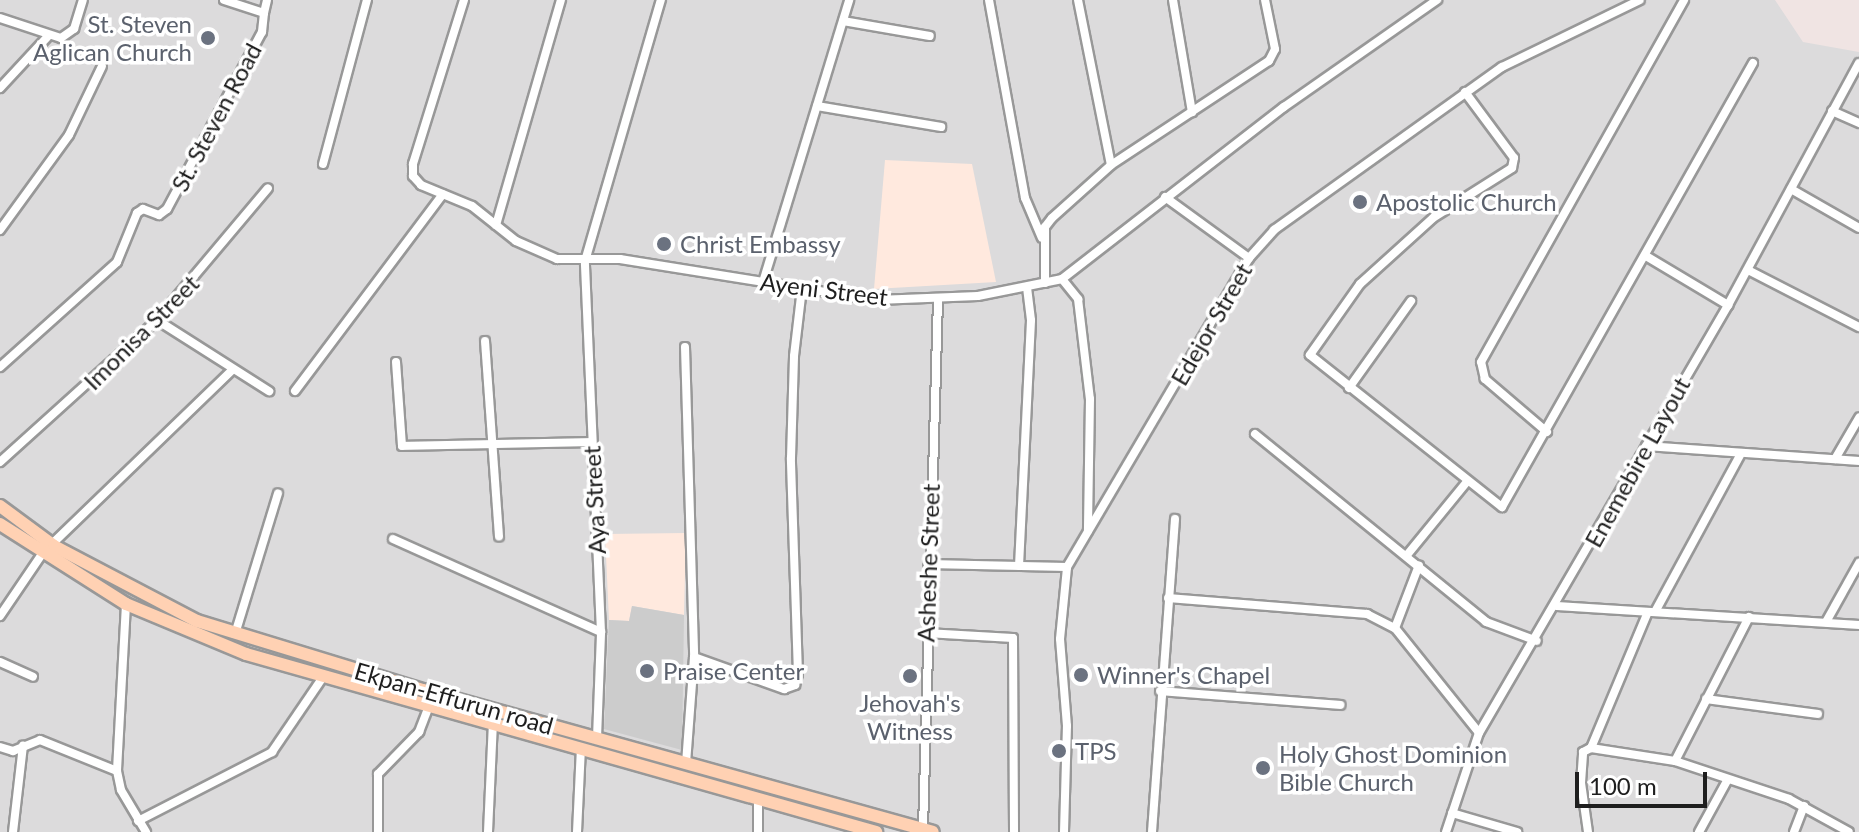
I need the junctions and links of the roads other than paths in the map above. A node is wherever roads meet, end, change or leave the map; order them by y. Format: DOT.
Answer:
graph roads {
  1 [pos="83,0"];
  2 [pos="224,0"];
  3 [pos="267,0"];
  4 [pos="367,0"];
  5 [pos="464,0"];
  6 [pos="561,0"];
  7 [pos="661,0"];
  8 [pos="849,0"];
  9 [pos="989,0"];
  10 [pos="1078,0"];
  11 [pos="1173,0"];
  12 [pos="1265,0"];
  13 [pos="1437,0"];
  14 [pos="1640,0"];
  15 [pos="1684,0"];
  16 [pos="264,13"];
  17 [pos="0,18"];
  18 [pos="843,21"];
  19 [pos="49,35"];
  20 [pos="930,36"];
  21 [pos="1753,63"];
  22 [pos="1859,63"];
  23 [pos="102,66"];
  24 [pos="0,88"];
  25 [pos="1465,92"];
  26 [pos="817,106"];
  27 [pos="1832,111"];
  28 [pos="1192,112"];
  29 [pos="1859,123"];
  30 [pos="941,127"];
  31 [pos="323,164"];
  32 [pos="1111,165"];
  33 [pos="268,188"];
  34 [pos="1791,189"];
  35 [pos="443,194"];
  36 [pos="1165,197"];
  37 [pos="496,225"];
  38 [pos="1859,228"];
  39 [pos="0,230"];
  40 [pos="1044,243"];
  41 [pos="1646,256"];
  42 [pos="1249,258"];
  43 [pos="585,261"];
  44 [pos="1748,270"];
  45 [pos="1062,279"];
  46 [pos="763,282"];
  47 [pos="1045,283"];
  48 [pos="802,288"];
  49 [pos="1027,288"];
  50 [pos="938,298"];
  51 [pos="1411,301"];
  52 [pos="1728,305"];
  53 [pos="157,320"];
  54 [pos="1859,327"];
  55 [pos="485,341"];
  56 [pos="685,347"];
  57 [pos="396,362"];
  58 [pos="0,367"];
  59 [pos="232,370"];
  60 [pos="1349,388"];
  61 [pos="269,391"];
  62 [pos="295,391"];
  63 [pos="1859,418"];
  64 [pos="1547,432"];
  65 [pos="1255,434"];
  66 [pos="590,442"];
  67 [pos="1646,446"];
  68 [pos="492,447"];
  69 [pos="1740,455"];
  70 [pos="1835,459"];
  71 [pos="1859,461"];
  72 [pos="0,462"];
  73 [pos="1466,483"];
  74 [pos="278,493"];
  75 [pos="0,506"];
  76 [pos="1175,519"];
  77 [pos="0,524"];
  78 [pos="1088,534"];
  79 [pos="499,537"];
  80 [pos="393,539"];
  81 [pos="52,544"];
  82 [pos="42,554"];
  83 [pos="1407,555"];
  84 [pos="1859,563"];
  85 [pos="928,564"];
  86 [pos="1419,565"];
  87 [pos="1019,566"];
  88 [pos="1067,567"];
  89 [pos="1168,598"];
  90 [pos="126,604"];
  91 [pos="1557,606"];
  92 [pos="1651,612"];
  93 [pos="0,616"];
  94 [pos="1749,617"];
  95 [pos="1826,622"];
  96 [pos="1859,625"];
  97 [pos="1395,628"];
  98 [pos="601,632"];
  99 [pos="926,633"];
  100 [pos="235,634"];
  101 [pos="1537,641"];
  102 [pos="694,657"];
  103 [pos="0,662"];
  104 [pos="33,677"];
  105 [pos="323,677"];
  106 [pos="1160,691"];
  107 [pos="1706,699"];
  108 [pos="1340,705"];
  109 [pos="429,706"];
  110 [pos="1818,714"];
  111 [pos="496,717"];
  112 [pos="1479,733"];
  113 [pos="597,738"];
  114 [pos="23,746"];
  115 [pos="0,747"];
  116 [pos="581,748"];
  117 [pos="1591,748"];
  118 [pos="1675,761"];
  119 [pos="686,764"];
  120 [pos="117,771"];
  121 [pos="1728,779"];
  122 [pos="758,799"];
  123 [pos="1804,806"];
  124 [pos="1452,813"];
  125 [pos="138,821"];
  126 [pos="928,831"];
  127 [pos="13,832"];
  128 [pos="146,832"];
  129 [pos="378,832"];
  130 [pos="488,832"];
  131 [pos="577,832"];
  132 [pos="758,832"];
  133 [pos="876,832"];
  134 [pos="1014,832"];
  135 [pos="1064,832"];
  136 [pos="1152,832"];
  137 [pos="1446,832"];
  138 [pos="1517,832"];
  139 [pos="1588,832"];
  140 [pos="1699,832"];
  141 [pos="1794,832"];
  142 [pos="1849,832"];
  1 -- 19 [label="street"];
  2 -- 16 [label="street, St. Steven Road"];
  3 -- 16 [label="street"];
  4 -- 31 [label="street"];
  5 -- 35 [label="street, Ayeni Street"];
  6 -- 37 [label="street"];
  7 -- 43 [label="street, Aya Street"];
  8 -- 18 [label="street"];
  9 -- 40 [label="street"];
  10 -- 32 [label="street"];
  11 -- 28 [label="street"];
  12 -- 28 [label="street"];
  13 -- 36 [label="street"];
  14 -- 25 [label="street, Edejor Street"];
  15 -- 64 [label="street"];
  16 -- 58 [label="street, St. Steven Road"];
  17 -- 19 [label="street"];
  18 -- 20 [label="street"];
  18 -- 26 [label="street"];
  19 -- 24 [label="street"];
  21 -- 41 [label="street"];
  22 -- 27 [label="street, Enemebire Layout"];
  23 -- 39 [label="street"];
  25 -- 42 [label="street, Edejor Street"];
  25 -- 60 [label="street"];
  26 -- 30 [label="street"];
  26 -- 46 [label="street"];
  27 -- 29 [label="street"];
  27 -- 34 [label="street, Enemebire Layout"];
  28 -- 32 [label="street"];
  32 -- 40 [label="street"];
  33 -- 53 [label="street, Imonisa Street"];
  34 -- 38 [label="street"];
  34 -- 44 [label="street, Enemebire Layout"];
  35 -- 37 [label="street, Ayeni Street"];
  35 -- 62 [label="street"];
  36 -- 42 [label="street"];
  36 -- 45 [label="street"];
  37 -- 43 [label="street, Ayeni Street"];
  40 -- 47 [label="street"];
  41 -- 52 [label="street"];
  41 -- 64 [label="street"];
  42 -- 78 [label="street, Edejor Street"];
  43 -- 46 [label="street, Ayeni Street"];
  43 -- 66 [label="street, Aya Street"];
  44 -- 52 [label="street, Enemebire Layout"];
  44 -- 54 [label="street"];
  45 -- 47 [label="street, Ayeni Street"];
  45 -- 78 [label="street"];
  46 -- 48 [label="street, Ayeni Street"];
  47 -- 49 [label="street, Ayeni Street"];
  48 -- 50 [label="street, Ayeni Street"];
  48 -- 102 [label="street"];
  49 -- 50 [label="street, Ayeni Street"];
  49 -- 87 [label="street"];
  50 -- 85 [label="street, Asheshe Street"];
  51 -- 60 [label="street"];
  52 -- 67 [label="street, Enemebire Layout"];
  53 -- 59 [label="street"];
  53 -- 72 [label="street, Imonisa Street"];
  55 -- 68 [label="street"];
  56 -- 102 [label="street"];
  57 -- 68 [label="street"];
  59 -- 61 [label="street"];
  59 -- 81 [label="street"];
  60 -- 73 [label="street"];
  63 -- 70 [label="street"];
  64 -- 73 [label="street"];
  65 -- 83 [label="street"];
  66 -- 68 [label="street"];
  66 -- 98 [label="street, Aya Street"];
  67 -- 69 [label="street"];
  67 -- 91 [label="street, Enemebire Layout"];
  68 -- 79 [label="street"];
  69 -- 70 [label="street"];
  69 -- 92 [label="street"];
  70 -- 71 [label="street"];
  73 -- 83 [label="street"];
  74 -- 100 [label="street"];
  75 -- 81 [label="main road, Ekpan-Effurun road"];
  76 -- 89 [label="street"];
  77 -- 82 [label="main road"];
  78 -- 88 [label="street, Edejor Street"];
  80 -- 98 [label="street"];
  81 -- 100 [label="main road, Ekpan-Effurun road"];
  82 -- 90 [label="main road"];
  82 -- 93 [label="street"];
  83 -- 86 [label="street"];
  84 -- 95 [label="street"];
  85 -- 87 [label="street"];
  85 -- 99 [label="street, Asheshe Street"];
  86 -- 97 [label="street"];
  86 -- 101 [label="street"];
  87 -- 88 [label="street"];
  88 -- 135 [label="street, Edejor Street"];
  89 -- 97 [label="street"];
  89 -- 106 [label="street"];
  90 -- 105 [label="main road"];
  90 -- 120 [label="street"];
  91 -- 92 [label="street"];
  91 -- 101 [label="street, Enemebire Layout"];
  92 -- 94 [label="street"];
  92 -- 117 [label="street"];
  94 -- 95 [label="street"];
  94 -- 107 [label="street"];
  95 -- 96 [label="street"];
  97 -- 112 [label="street"];
  98 -- 113 [label="street, Aya Street"];
  99 -- 126 [label="street, Asheshe Street"];
  99 -- 134 [label="street"];
  100 -- 111 [label="main road, Ekpan-Effurun road"];
  101 -- 112 [label="street, Enemebire Layout"];
  102 -- 119 [label="street"];
  103 -- 104 [label="street"];
  105 -- 109 [label="main road"];
  105 -- 125 [label="street"];
  106 -- 108 [label="street"];
  106 -- 136 [label="street"];
  107 -- 110 [label="street"];
  107 -- 118 [label="street"];
  109 -- 111 [label="main road"];
  109 -- 129 [label="street"];
  111 -- 113 [label="main road, Ekpan-Effurun road"];
  111 -- 116 [label="main road"];
  111 -- 130 [label="street"];
  112 -- 124 [label="street, Enemebire Layout"];
  113 -- 119 [label="main road, Ekpan-Effurun road"];
  114 -- 115 [label="street"];
  114 -- 120 [label="street"];
  114 -- 127 [label="street"];
  116 -- 122 [label="main road"];
  116 -- 131 [label="street"];
  117 -- 118 [label="street"];
  117 -- 139 [label="street"];
  118 -- 121 [label="street"];
  119 -- 126 [label="main road, Ekpan-Effurun road"];
  120 -- 125 [label="street"];
  121 -- 123 [label="street"];
  121 -- 140 [label="street"];
  122 -- 132 [label="street"];
  122 -- 133 [label="main road"];
  123 -- 141 [label="street"];
  123 -- 142 [label="street"];
  124 -- 137 [label="street, Enemebire Layout"];
  124 -- 138 [label="street"];
  125 -- 128 [label="street"];
}
